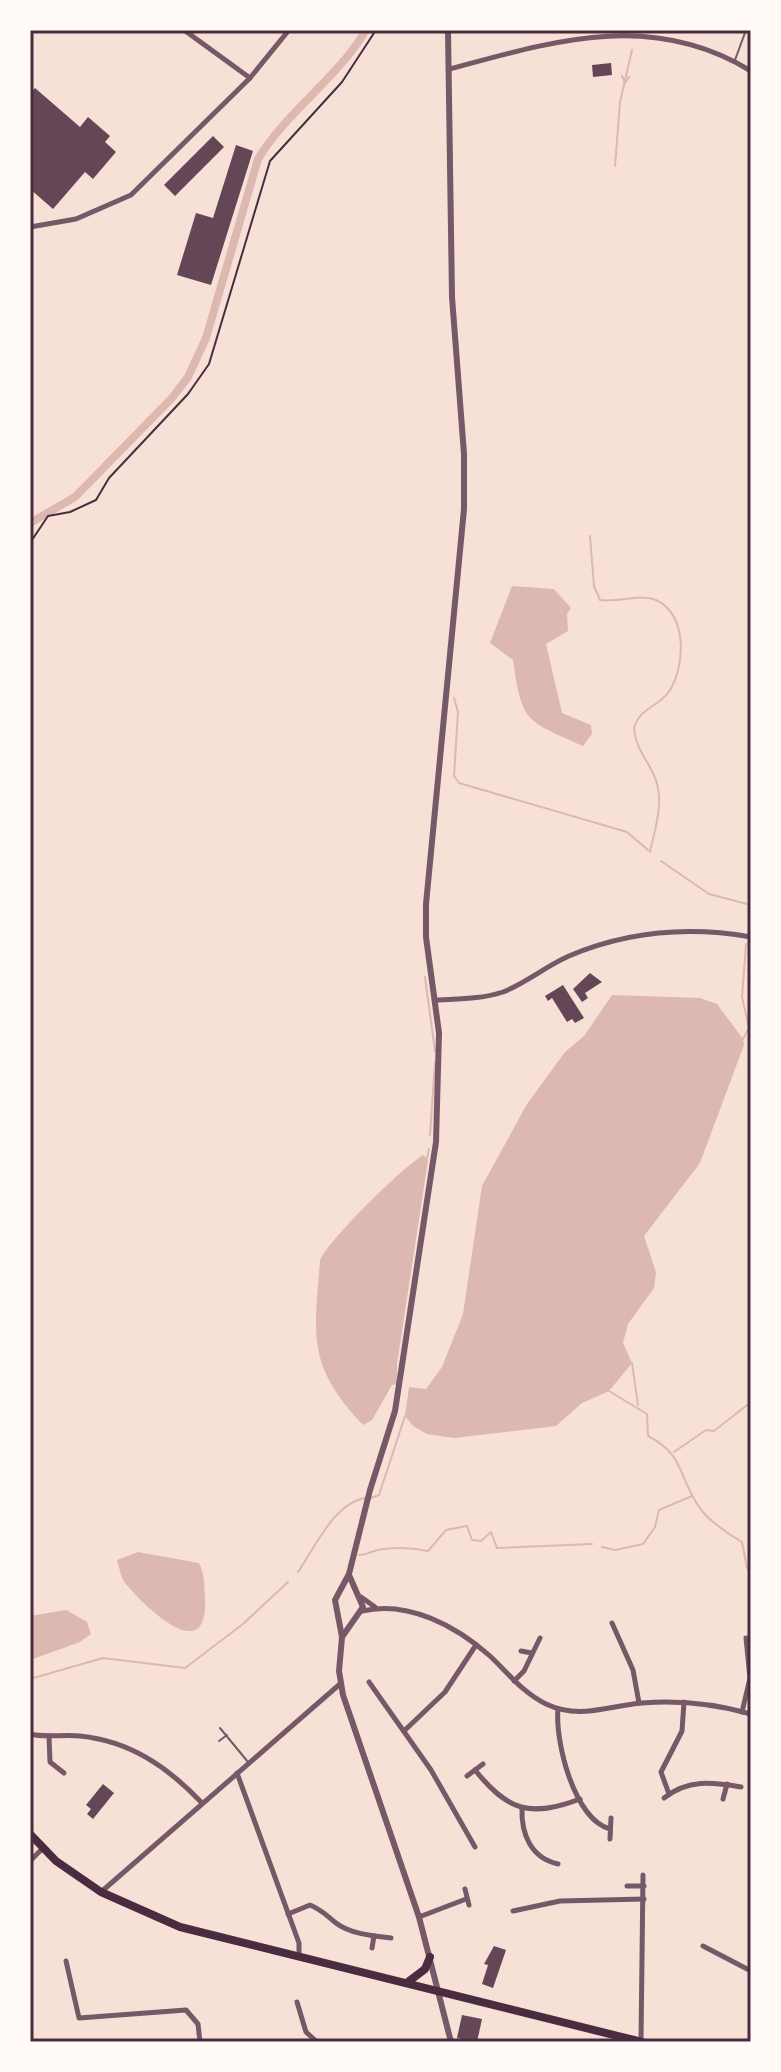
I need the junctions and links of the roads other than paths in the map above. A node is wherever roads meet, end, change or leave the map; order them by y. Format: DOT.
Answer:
graph roads {
  1 [pos="184,30"];
  2 [pos="289,30"];
  3 [pos="448,30"];
  4 [pos="746,30"];
  5 [pos="735,61"];
  6 [pos="450,69"];
  7 [pos="751,71"];
  8 [pos="250,78"];
  9 [pos="30,227"];
  10 [pos="751,937"];
  11 [pos="435,1000"];
  12 [pos="349,1574"];
  13 [pos="342,1592"];
  14 [pos="359,1595"];
  15 [pos="375,1607"];
  16 [pos="362,1611"];
  17 [pos="339,1614"];
  18 [pos="355,1617"];
  19 [pos="612,1623"];
  20 [pos="342,1637"];
  21 [pos="540,1638"];
  22 [pos="746,1638"];
  23 [pos="476,1645"];
  24 [pos="621,1645"];
  25 [pos="521,1651"];
  26 [pos="611,1651"];
  27 [pos="532,1653"];
  28 [pos="746,1654"];
  29 [pos="735,1657"];
  30 [pos="514,1681"];
  31 [pos="369,1682"];
  32 [pos="381,1683"];
  33 [pos="340,1684"];
  34 [pos="374,1688"];
  35 [pos="684,1702"];
  36 [pos="639,1703"];
  37 [pos="558,1709"];
  38 [pos="742,1712"];
  39 [pos="751,1714"];
  40 [pos="220,1728"];
  41 [pos="404,1731"];
  42 [pos="30,1734"];
  43 [pos="227,1735"];
  44 [pos="49,1736"];
  45 [pos="219,1741"];
  46 [pos="248,1763"];
  47 [pos="483,1764"];
  48 [pos="475,1770"];
  49 [pos="64,1773"];
  50 [pos="236,1773"];
  51 [pos="467,1776"];
  52 [pos="727,1784"];
  53 [pos="741,1787"];
  54 [pos="580,1799"];
  55 [pos="723,1799"];
  56 [pos="202,1803"];
  57 [pos="522,1808"];
  58 [pos="611,1818"];
  59 [pos="610,1829"];
  60 [pos="30,1834"];
  61 [pos="610,1839"];
  62 [pos="476,1842"];
  63 [pos="43,1848"];
  64 [pos="30,1861"];
  65 [pos="544,1861"];
  66 [pos="558,1864"];
  67 [pos="541,1870"];
  68 [pos="643,1875"];
  69 [pos="627,1886"];
  70 [pos="644,1886"];
  71 [pos="465,1889"];
  72 [pos="101,1892"];
  73 [pos="644,1899"];
  74 [pos="525,1908"];
  75 [pos="513,1911"];
  76 [pos="288,1914"];
  77 [pos="419,1917"];
  78 [pos="529,1918"];
  79 [pos="374,1936"];
  80 [pos="391,1938"];
  81 [pos="703,1946"];
  82 [pos="372,1948"];
  83 [pos="711,1951"];
  84 [pos="299,1957"];
  85 [pos="430,1957"];
  86 [pos="708,1959"];
  87 [pos="66,1961"];
  88 [pos="751,1971"];
  89 [pos="407,1982"];
  90 [pos="438,1991"];
  91 [pos="297,2002"];
  92 [pos="311,2013"];
  93 [pos="301,2016"];
  94 [pos="200,2042"];
  95 [pos="317,2042"];
  96 [pos="451,2042"];
  97 [pos="641,2042"];
  1 -- 8 [label="street"];
  2 -- 8 [label="street"];
  3 -- 6 [label="street"];
  4 -- 5 [label="lane"];
  5 -- 6 [label="street"];
  5 -- 7 [label="street"];
  6 -- 11 [label="street"];
  8 -- 9 [label="street"];
  10 -- 11 [label="street"];
  11 -- 12 [label="street"];
  12 -- 13 [label="street"];
  12 -- 14 [label="street"];
  13 -- 14 [label="street"];
  13 -- 17 [label="street"];
  14 -- 15 [label="street"];
  14 -- 16 [label="street"];
  15 -- 16 [label="street"];
  15 -- 23 [label="street"];
  16 -- 18 [label="street"];
  17 -- 18 [label="street"];
  17 -- 20 [label="street"];
  18 -- 20 [label="street"];
  19 -- 24 [label="street"];
  20 -- 33 [label="street"];
  21 -- 27 [label="street"];
  22 -- 28 [label="street"];
  23 -- 30 [label="street"];
  23 -- 41 [label="street"];
  24 -- 26 [label="street"];
  24 -- 36 [label="street"];
  25 -- 27 [label="street"];
  27 -- 30 [label="street"];
  28 -- 29 [label="street"];
  28 -- 38 [label="street"];
  30 -- 37 [label="street"];
  31 -- 34 [label="street"];
  32 -- 34 [label="street"];
  33 -- 46 [label="street"];
  33 -- 77 [label="street"];
  34 -- 41 [label="street"];
  35 -- 36 [label="street"];
  35 -- 38 [label="street"];
  35 -- 52 [label="street"];
  36 -- 37 [label="street"];
  37 -- 54 [label="street"];
  38 -- 39 [label="street"];
  40 -- 43 [label="lane"];
  41 -- 62 [label="street"];
  42 -- 44 [label="street"];
  43 -- 45 [label="lane"];
  43 -- 46 [label="lane"];
  44 -- 49 [label="street"];
  44 -- 56 [label="street"];
  46 -- 50 [label="street"];
  47 -- 48 [label="street"];
  48 -- 51 [label="street"];
  48 -- 57 [label="street"];
  50 -- 56 [label="street"];
  50 -- 76 [label="street"];
  52 -- 53 [label="street"];
  52 -- 55 [label="street"];
  54 -- 57 [label="street"];
  54 -- 59 [label="street"];
  56 -- 72 [label="street"];
  57 -- 65 [label="street"];
  58 -- 59 [label="street"];
  59 -- 61 [label="street"];
  60 -- 63 [label="highway"];
  63 -- 64 [label="street"];
  63 -- 72 [label="highway"];
  65 -- 66 [label="street"];
  65 -- 67 [label="street"];
  68 -- 70 [label="street"];
  69 -- 70 [label="street"];
  70 -- 73 [label="street"];
  71 -- 77 [label="street"];
  72 -- 84 [label="highway"];
  73 -- 74 [label="street"];
  73 -- 97 [label="street"];
  74 -- 75 [label="street"];
  74 -- 78 [label="street"];
  76 -- 79 [label="street"];
  76 -- 84 [label="street"];
  77 -- 85 [label="street"];
  79 -- 80 [label="street"];
  79 -- 82 [label="street"];
  81 -- 83 [label="street"];
  83 -- 86 [label="street"];
  83 -- 88 [label="street"];
  84 -- 89 [label="highway"];
  85 -- 89 [label="highway"];
  85 -- 90 [label="street"];
  87 -- 94 [label="street"];
  89 -- 90 [label="highway"];
  90 -- 96 [label="street"];
  90 -- 97 [label="highway"];
  91 -- 93 [label="street"];
  92 -- 93 [label="street"];
  93 -- 95 [label="street"];
}
